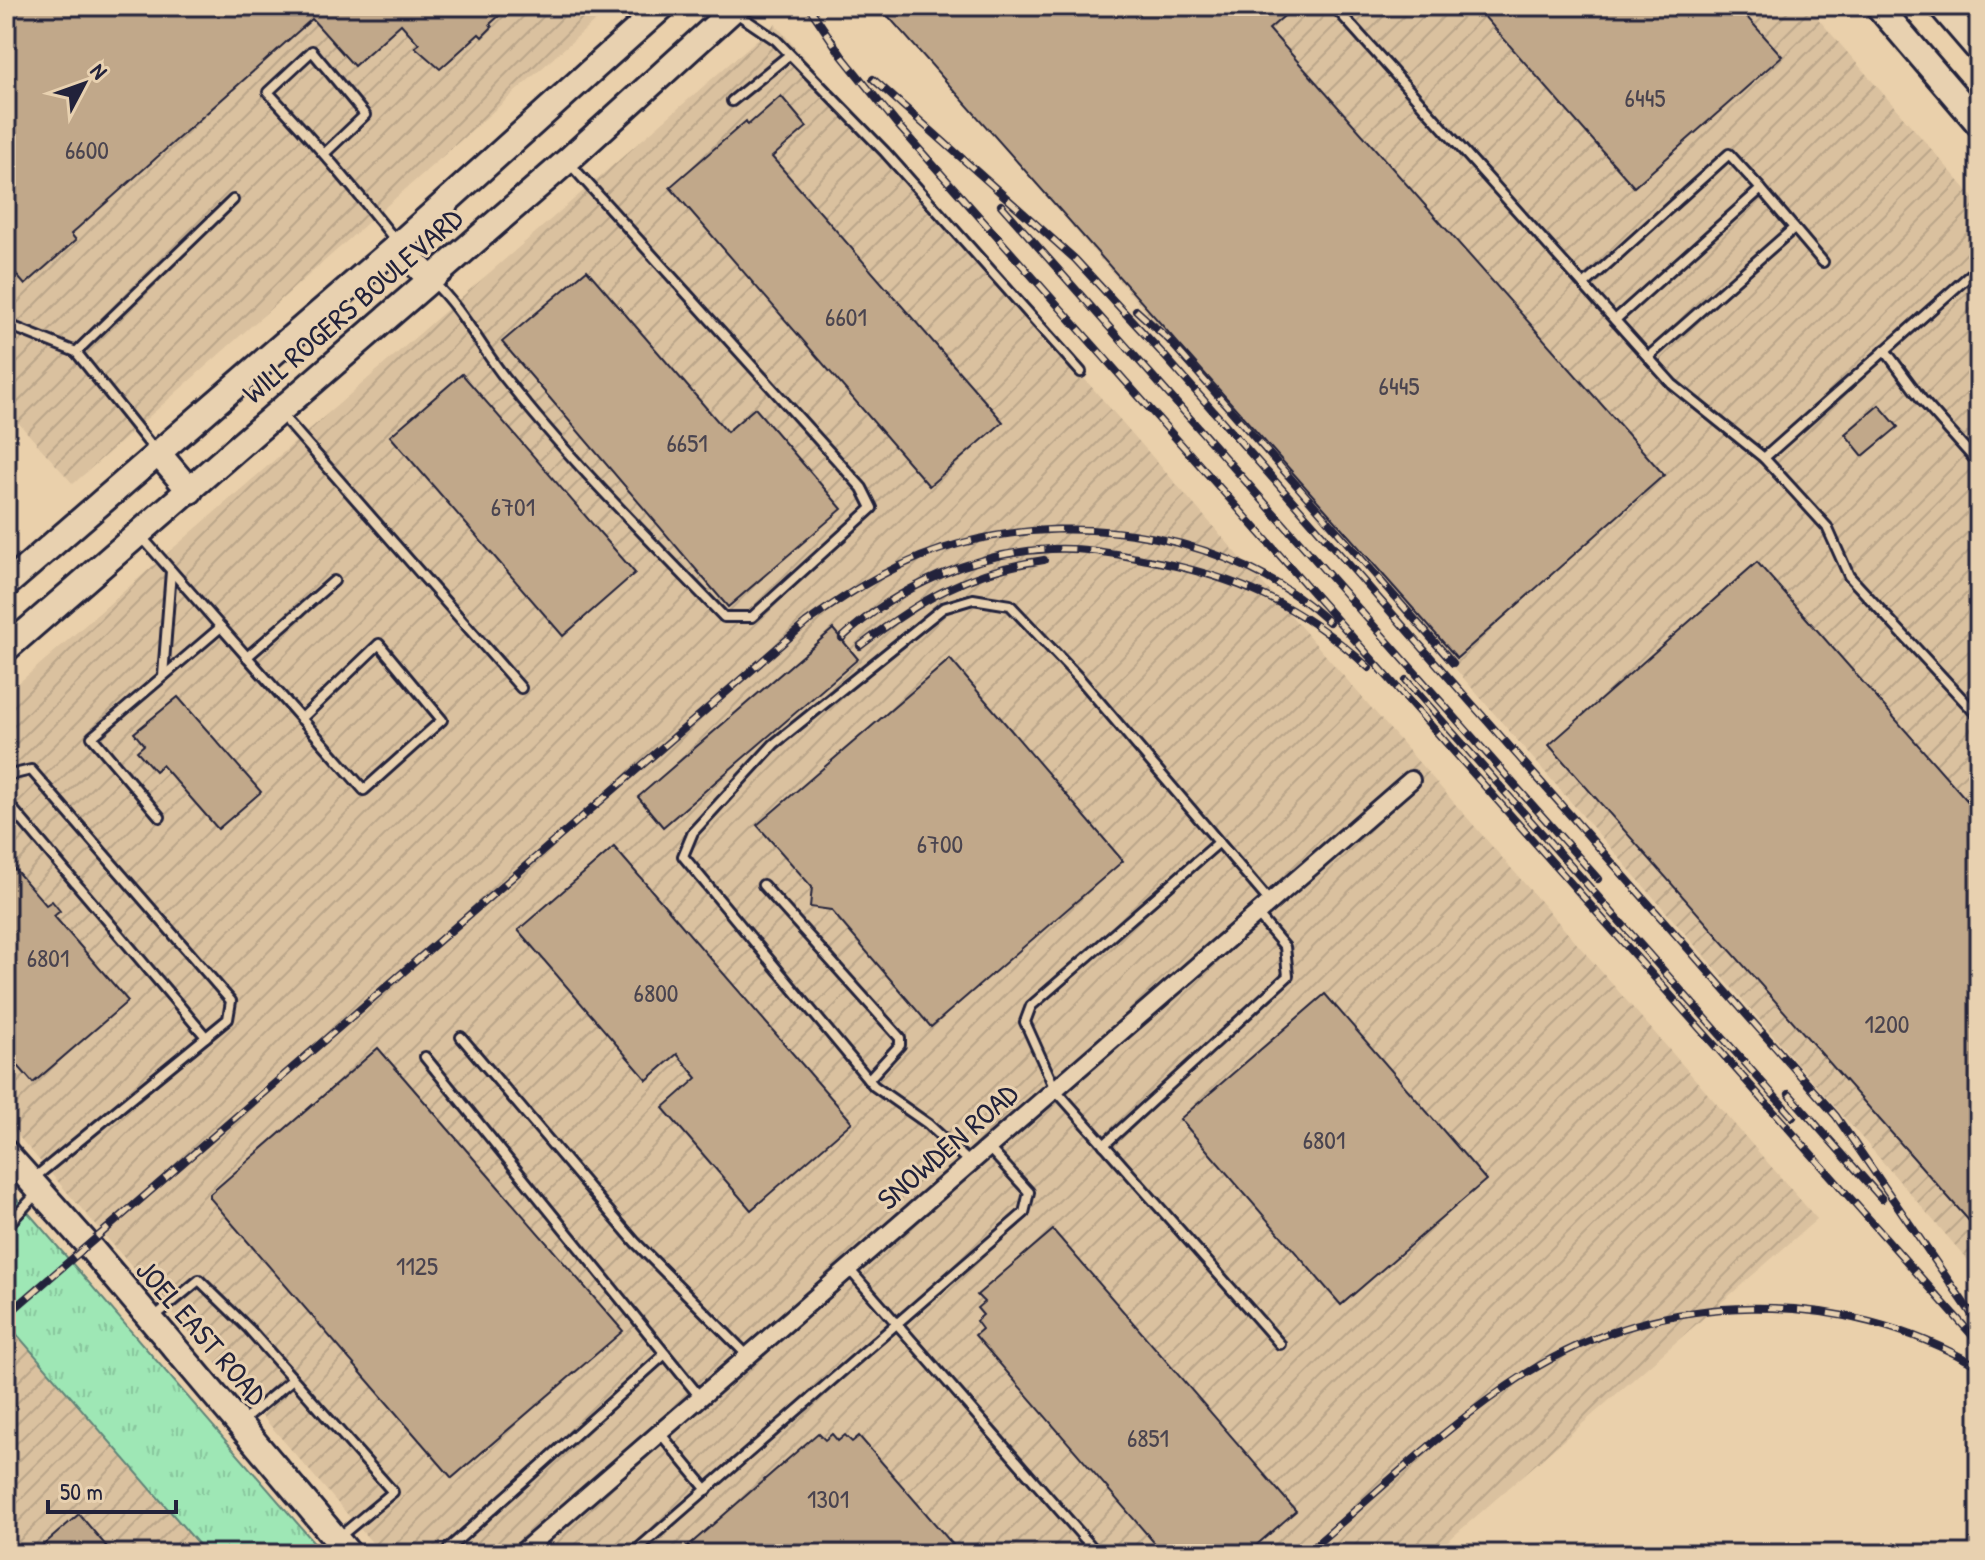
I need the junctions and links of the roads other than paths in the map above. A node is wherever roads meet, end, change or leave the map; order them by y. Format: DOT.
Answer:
graph roads {
  1 [pos="663,6"];
  2 [pos="1334,6"];
  3 [pos="1878,6"];
  4 [pos="1941,6"];
  5 [pos="733,7"];
  6 [pos="1979,50"];
  7 [pos="789,55"];
  8 [pos="732,101"];
  9 [pos="1979,124"];
  10 [pos="325,153"];
  11 [pos="567,161"];
  12 [pos="1761,189"];
  13 [pos="233,200"];
  14 [pos="1794,228"];
  15 [pos="398,245"];
  16 [pos="1823,262"];
  17 [pos="1979,267"];
  18 [pos="430,279"];
  19 [pos="1584,285"];
  20 [pos="1615,320"];
  21 [pos="6,324"];
  22 [pos="1885,350"];
  23 [pos="76,352"];
  24 [pos="1648,357"];
  25 [pos="1081,372"];
  26 [pos="279,412"];
  27 [pos="158,453"];
  28 [pos="1764,458"];
  29 [pos="1979,464"];
  30 [pos="190,491"];
  31 [pos="139,534"];
  32 [pos="171,571"];
  33 [pos="334,581"];
  34 [pos="6,585"];
  35 [pos="221,627"];
  36 [pos="6,649"];
  37 [pos="247,657"];
  38 [pos="163,676"];
  39 [pos="521,688"];
  40 [pos="1979,717"];
  41 [pos="301,719"];
  42 [pos="6,776"];
  43 [pos="1411,780"];
  44 [pos="6,801"];
  45 [pos="160,817"];
  46 [pos="1217,844"];
  47 [pos="763,885"];
  48 [pos="1270,902"];
  49 [pos="1257,914"];
  50 [pos="206,1037"];
  51 [pos="461,1037"];
  52 [pos="425,1057"];
  53 [pos="868,1080"];
  54 [pos="1055,1089"];
  55 [pos="1104,1145"];
  56 [pos="988,1147"];
  57 [pos="6,1153"];
  58 [pos="970,1163"];
  59 [pos="35,1186"];
  60 [pos="6,1227"];
  61 [pos="848,1269"];
  62 [pos="150,1321"];
  63 [pos="899,1323"];
  64 [pos="1280,1344"];
  65 [pos="665,1354"];
  66 [pos="748,1356"];
  67 [pos="293,1379"];
  68 [pos="700,1398"];
  69 [pos="238,1424"];
  70 [pos="660,1433"];
  71 [pos="707,1490"];
  72 [pos="343,1547"];
  73 [pos="449,1548"];
  74 [pos="520,1554"];
  75 [pos="632,1554"];
  76 [pos="1098,1554"];
  1 -- 15 [label="main road, WILL ROGERS BOULEVARD"];
  2 -- 19 [label="lane"];
  3 -- 9 [label="main road"];
  4 -- 6 [label="main road"];
  5 -- 7 [label="lane"];
  5 -- 11 [label="main road, WILL ROGERS BOULEVARD"];
  7 -- 8 [label="lane"];
  7 -- 25 [label="lane"];
  10 -- 10 [label="lane"];
  10 -- 15 [label="lane"];
  11 -- 18 [label="main road, WILL ROGERS BOULEVARD"];
  11 -- 18 [label="lane"];
  12 -- 14 [label="lane"];
  12 -- 19 [label="lane"];
  12 -- 20 [label="lane"];
  13 -- 23 [label="lane"];
  14 -- 16 [label="lane"];
  14 -- 24 [label="lane"];
  15 -- 18 [label="main road"];
  15 -- 27 [label="main road, WILL ROGERS BOULEVARD"];
  17 -- 22 [label="lane"];
  18 -- 26 [label="main road, WILL ROGERS BOULEVARD"];
  19 -- 20 [label="lane"];
  20 -- 24 [label="lane"];
  21 -- 23 [label="lane"];
  22 -- 28 [label="lane"];
  22 -- 29 [label="lane"];
  23 -- 27 [label="lane"];
  24 -- 28 [label="lane"];
  26 -- 30 [label="main road, WILL ROGERS BOULEVARD"];
  26 -- 39 [label="lane"];
  27 -- 30 [label="main road"];
  27 -- 34 [label="main road, WILL ROGERS BOULEVARD"];
  28 -- 40 [label="lane"];
  30 -- 31 [label="main road, WILL ROGERS BOULEVARD"];
  31 -- 32 [label="lane"];
  31 -- 36 [label="main road, WILL ROGERS BOULEVARD"];
  32 -- 35 [label="lane"];
  32 -- 38 [label="lane"];
  33 -- 37 [label="lane"];
  35 -- 37 [label="lane"];
  35 -- 38 [label="lane"];
  37 -- 41 [label="lane"];
  38 -- 45 [label="lane"];
  41 -- 41 [label="lane"];
  42 -- 50 [label="lane"];
  43 -- 48 [label="street, SNOWDEN ROAD"];
  44 -- 50 [label="lane"];
  46 -- 48 [label="lane"];
  46 -- 53 [label="lane"];
  46 -- 54 [label="lane"];
  47 -- 53 [label="lane"];
  48 -- 49 [label="street, SNOWDEN ROAD"];
  49 -- 54 [label="street, SNOWDEN ROAD"];
  49 -- 55 [label="lane"];
  50 -- 59 [label="lane"];
  51 -- 66 [label="lane"];
  52 -- 65 [label="lane"];
  53 -- 58 [label="lane"];
  54 -- 55 [label="lane"];
  54 -- 56 [label="street, SNOWDEN ROAD"];
  55 -- 64 [label="lane"];
  56 -- 58 [label="street, SNOWDEN ROAD"];
  56 -- 63 [label="lane"];
  57 -- 59 [label="main road, JOEL EAST ROAD"];
  58 -- 61 [label="street, SNOWDEN ROAD"];
  59 -- 60 [label="lane"];
  59 -- 62 [label="main road, JOEL EAST ROAD"];
  61 -- 63 [label="lane"];
  61 -- 66 [label="street, SNOWDEN ROAD"];
  62 -- 67 [label="lane"];
  62 -- 69 [label="main road, JOEL EAST ROAD"];
  63 -- 71 [label="lane"];
  63 -- 76 [label="lane"];
  65 -- 68 [label="lane"];
  65 -- 73 [label="lane"];
  66 -- 68 [label="street, SNOWDEN ROAD"];
  67 -- 69 [label="lane"];
  67 -- 72 [label="lane"];
  68 -- 70 [label="street, SNOWDEN ROAD"];
  69 -- 72 [label="main road, JOEL EAST ROAD"];
  70 -- 71 [label="lane"];
  70 -- 74 [label="street, SNOWDEN ROAD"];
  71 -- 75 [label="lane"];
}
